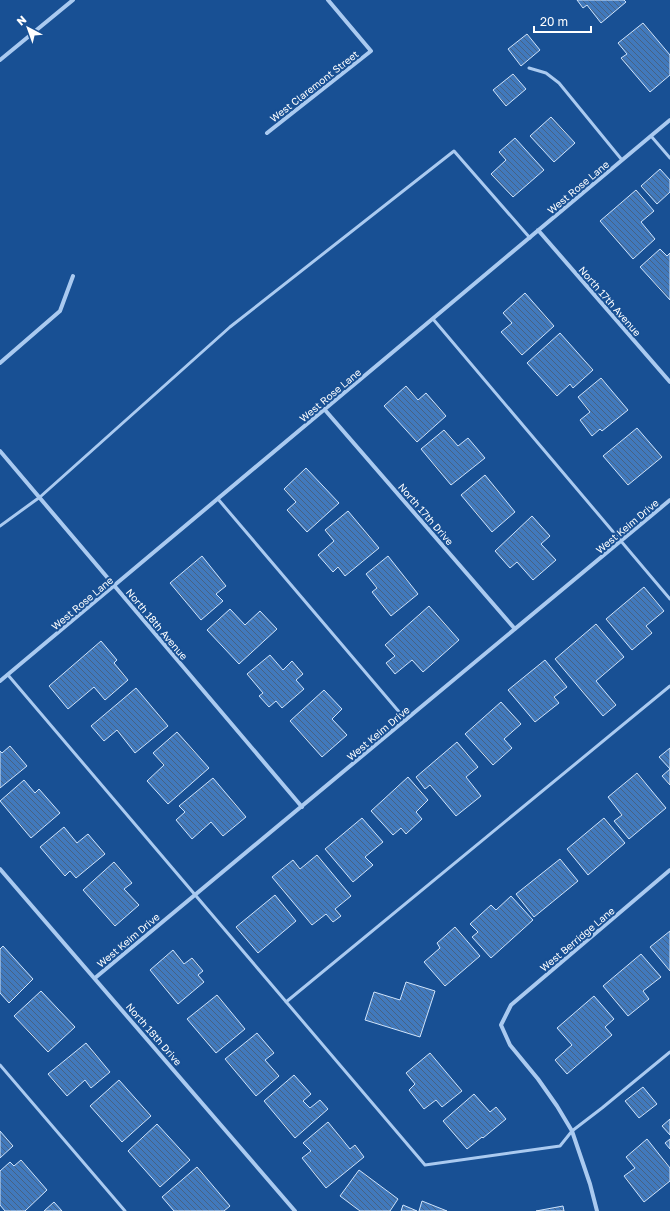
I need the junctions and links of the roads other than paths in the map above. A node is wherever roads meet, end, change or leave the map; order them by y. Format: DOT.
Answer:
graph roads {
  1 [pos="73,0"];
  2 [pos="328,0"];
  3 [pos="0,60"];
  4 [pos="529,68"];
  5 [pos="670,120"];
  6 [pos="267,133"];
  7 [pos="651,136"];
  8 [pos="670,158"];
  9 [pos="622,160"];
  10 [pos="538,230"];
  11 [pos="530,238"];
  12 [pos="73,276"];
  13 [pos="433,319"];
  14 [pos="0,363"];
  15 [pos="670,382"];
  16 [pos="325,410"];
  17 [pos="0,451"];
  18 [pos="40,497"];
  19 [pos="218,499"];
  20 [pos="670,500"];
  21 [pos="0,526"];
  22 [pos="621,541"];
  23 [pos="114,586"];
  24 [pos="670,600"];
  25 [pos="515,629"];
  26 [pos="8,675"];
  27 [pos="0,681"];
  28 [pos="670,686"];
  29 [pos="406,720"];
  30 [pos="302,807"];
  31 [pos="0,869"];
  32 [pos="670,870"];
  33 [pos="195,895"];
  34 [pos="95,978"];
  35 [pos="286,1002"];
  36 [pos="670,1052"];
  37 [pos="0,1065"];
  38 [pos="572,1131"];
  39 [pos="125,1211"];
  40 [pos="295,1211"];
  41 [pos="597,1211"];
  1 -- 3 [label="street"];
  2 -- 6 [label="street, West Claremont Street"];
  4 -- 9 [label="lane"];
  5 -- 7 [label="street, West Rose Lane"];
  7 -- 8 [label="lane"];
  7 -- 9 [label="street, West Rose Lane"];
  9 -- 10 [label="street, West Rose Lane"];
  10 -- 11 [label="street, West Rose Lane"];
  10 -- 15 [label="street, North 17th Avenue"];
  11 -- 13 [label="street, West Rose Lane"];
  11 -- 18 [label="lane"];
  12 -- 14 [label="street"];
  13 -- 16 [label="street, West Rose Lane"];
  13 -- 22 [label="lane"];
  16 -- 19 [label="street, West Rose Lane"];
  16 -- 25 [label="street, North 17th Drive"];
  17 -- 18 [label="street, North 18th Avenue"];
  18 -- 21 [label="lane"];
  18 -- 23 [label="street, North 18th Avenue"];
  19 -- 23 [label="street, West Rose Lane"];
  19 -- 29 [label="lane"];
  20 -- 22 [label="street, West Keim Drive"];
  22 -- 24 [label="lane"];
  22 -- 25 [label="street, West Keim Drive"];
  23 -- 26 [label="street, West Rose Lane"];
  23 -- 30 [label="street, North 18th Avenue"];
  25 -- 29 [label="street, West Keim Drive"];
  26 -- 27 [label="street, West Rose Lane"];
  26 -- 33 [label="lane"];
  28 -- 35 [label="lane"];
  29 -- 30 [label="street, West Keim Drive"];
  30 -- 33 [label="street, West Keim Drive"];
  31 -- 34 [label="street, North 18th Drive"];
  32 -- 38 [label="street, West Berridge Lane"];
  33 -- 34 [label="street, West Keim Drive"];
  33 -- 35 [label="lane"];
  34 -- 40 [label="street, North 18th Drive"];
  35 -- 38 [label="lane"];
  36 -- 38 [label="lane"];
  37 -- 39 [label="lane"];
  38 -- 41 [label="street"];
}
